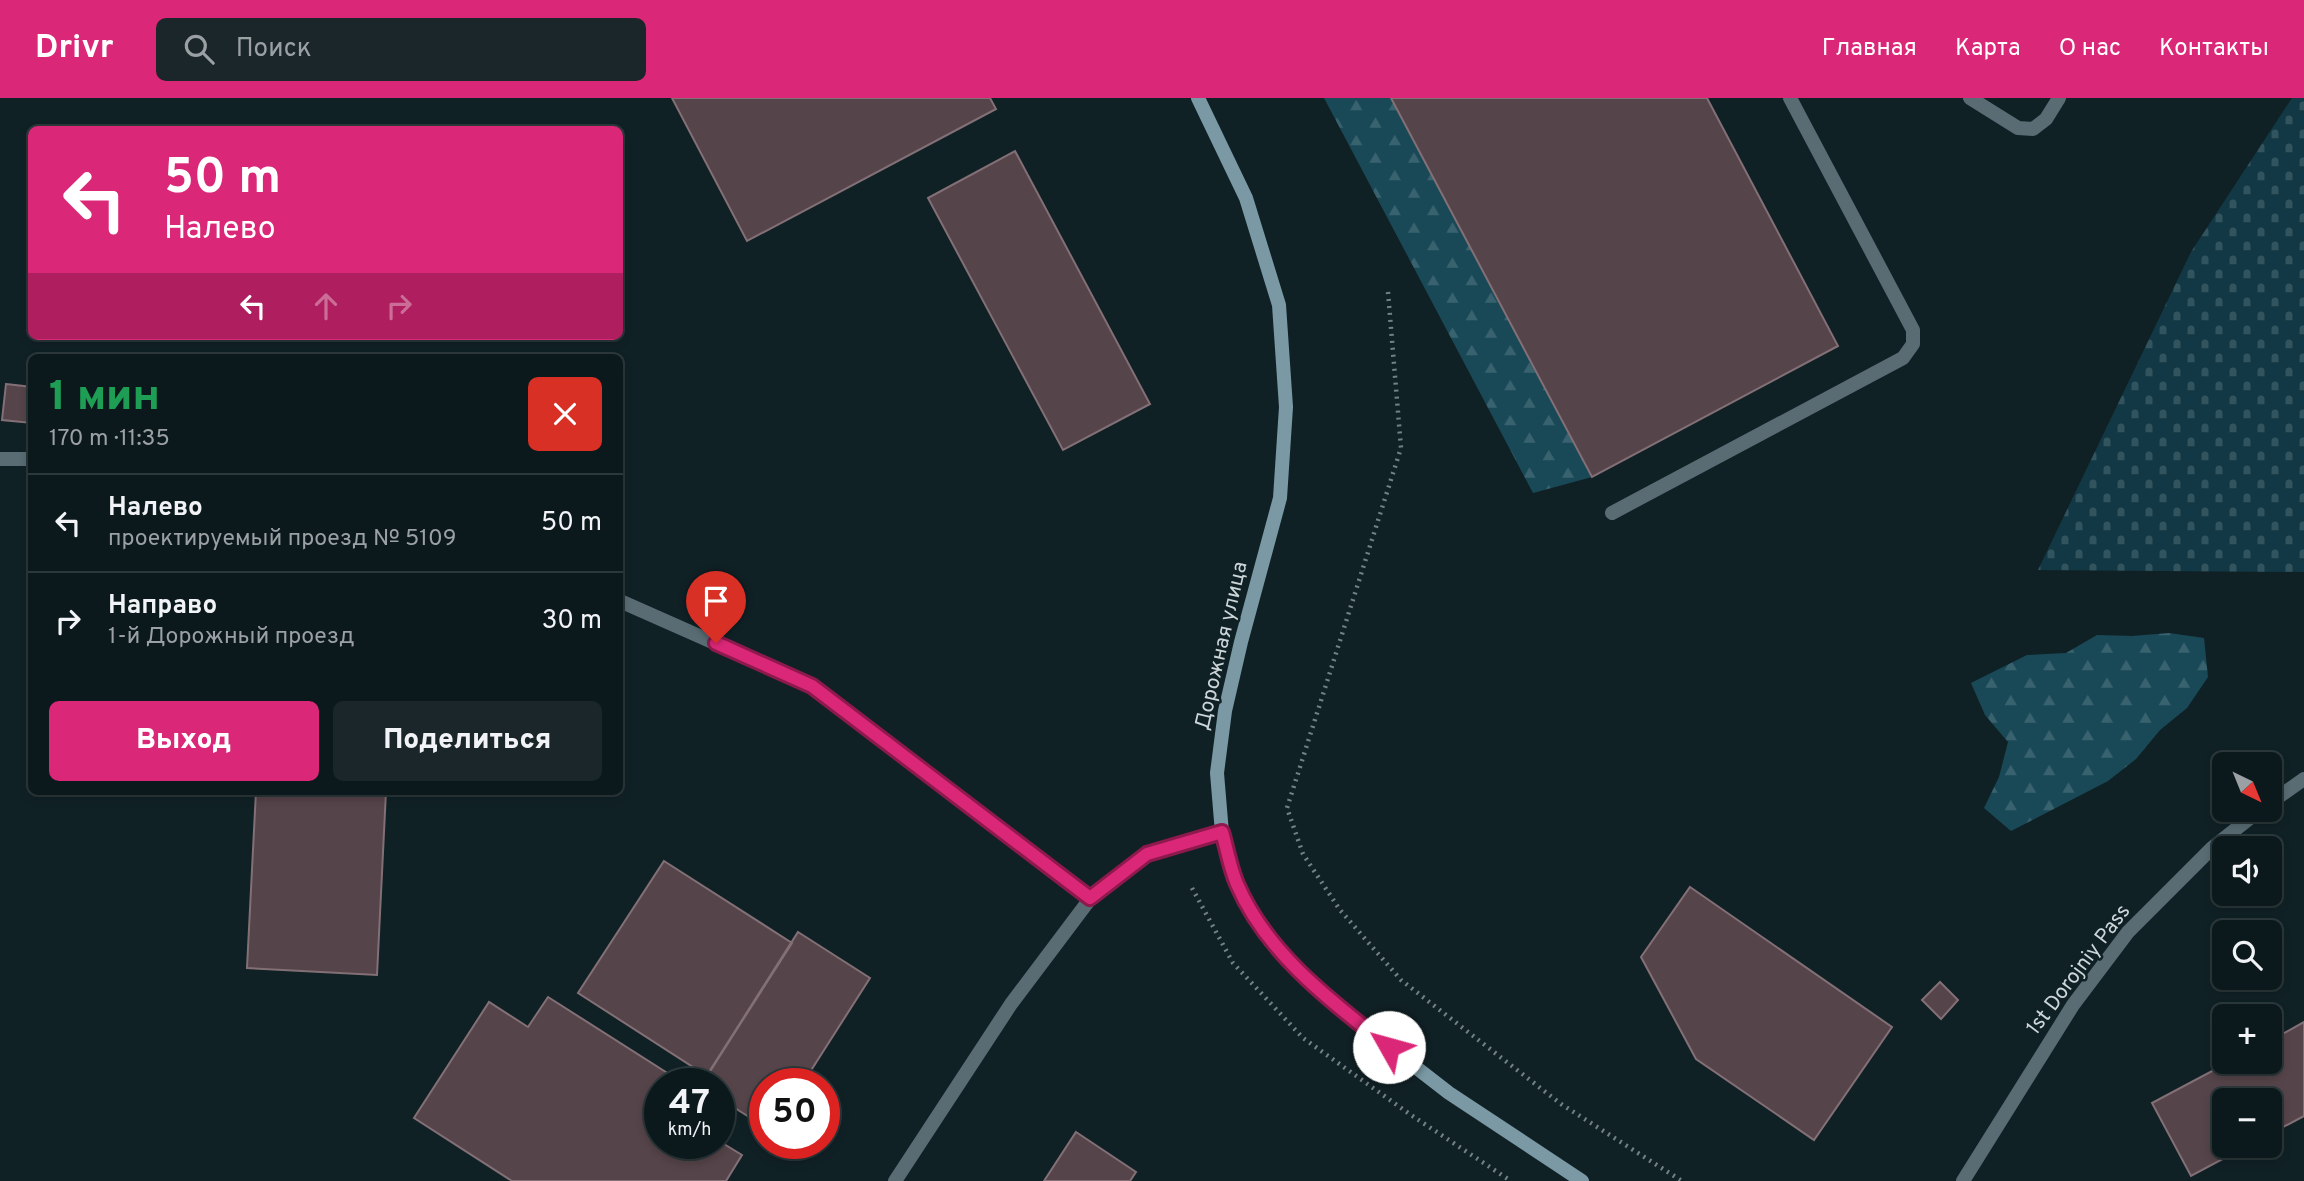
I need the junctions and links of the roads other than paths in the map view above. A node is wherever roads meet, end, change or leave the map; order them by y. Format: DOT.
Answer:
graph roads {
  1 [pos="1198,98"];
  2 [pos="1790,98"];
  3 [pos="1970,98"];
  4 [pos="2059,98"];
  5 [pos="0,459"];
  6 [pos="28,459"];
  7 [pos="1612,513"];
  8 [pos="623,602"];
  9 [pos="2304,779"];
  10 [pos="2282,795"];
  11 [pos="2245,822"];
  12 [pos="1222,832"];
  13 [pos="1090,898"];
  14 [pos="895,1181"];
  15 [pos="1582,1181"];
  16 [pos="1963,1181"];
  1 -- 12 [label="main road, Дорожная улица"];
  2 -- 7 [label="street"];
  3 -- 4 [label="street"];
  5 -- 6 [label="street"];
  8 -- 13 [label="street"];
  9 -- 10 [label="street"];
  11 -- 16 [label="street, 1st Dorojniy Pass"];
  12 -- 13 [label="street"];
  12 -- 15 [label="main road, Дорожная улица"];
  13 -- 14 [label="street"];
}
